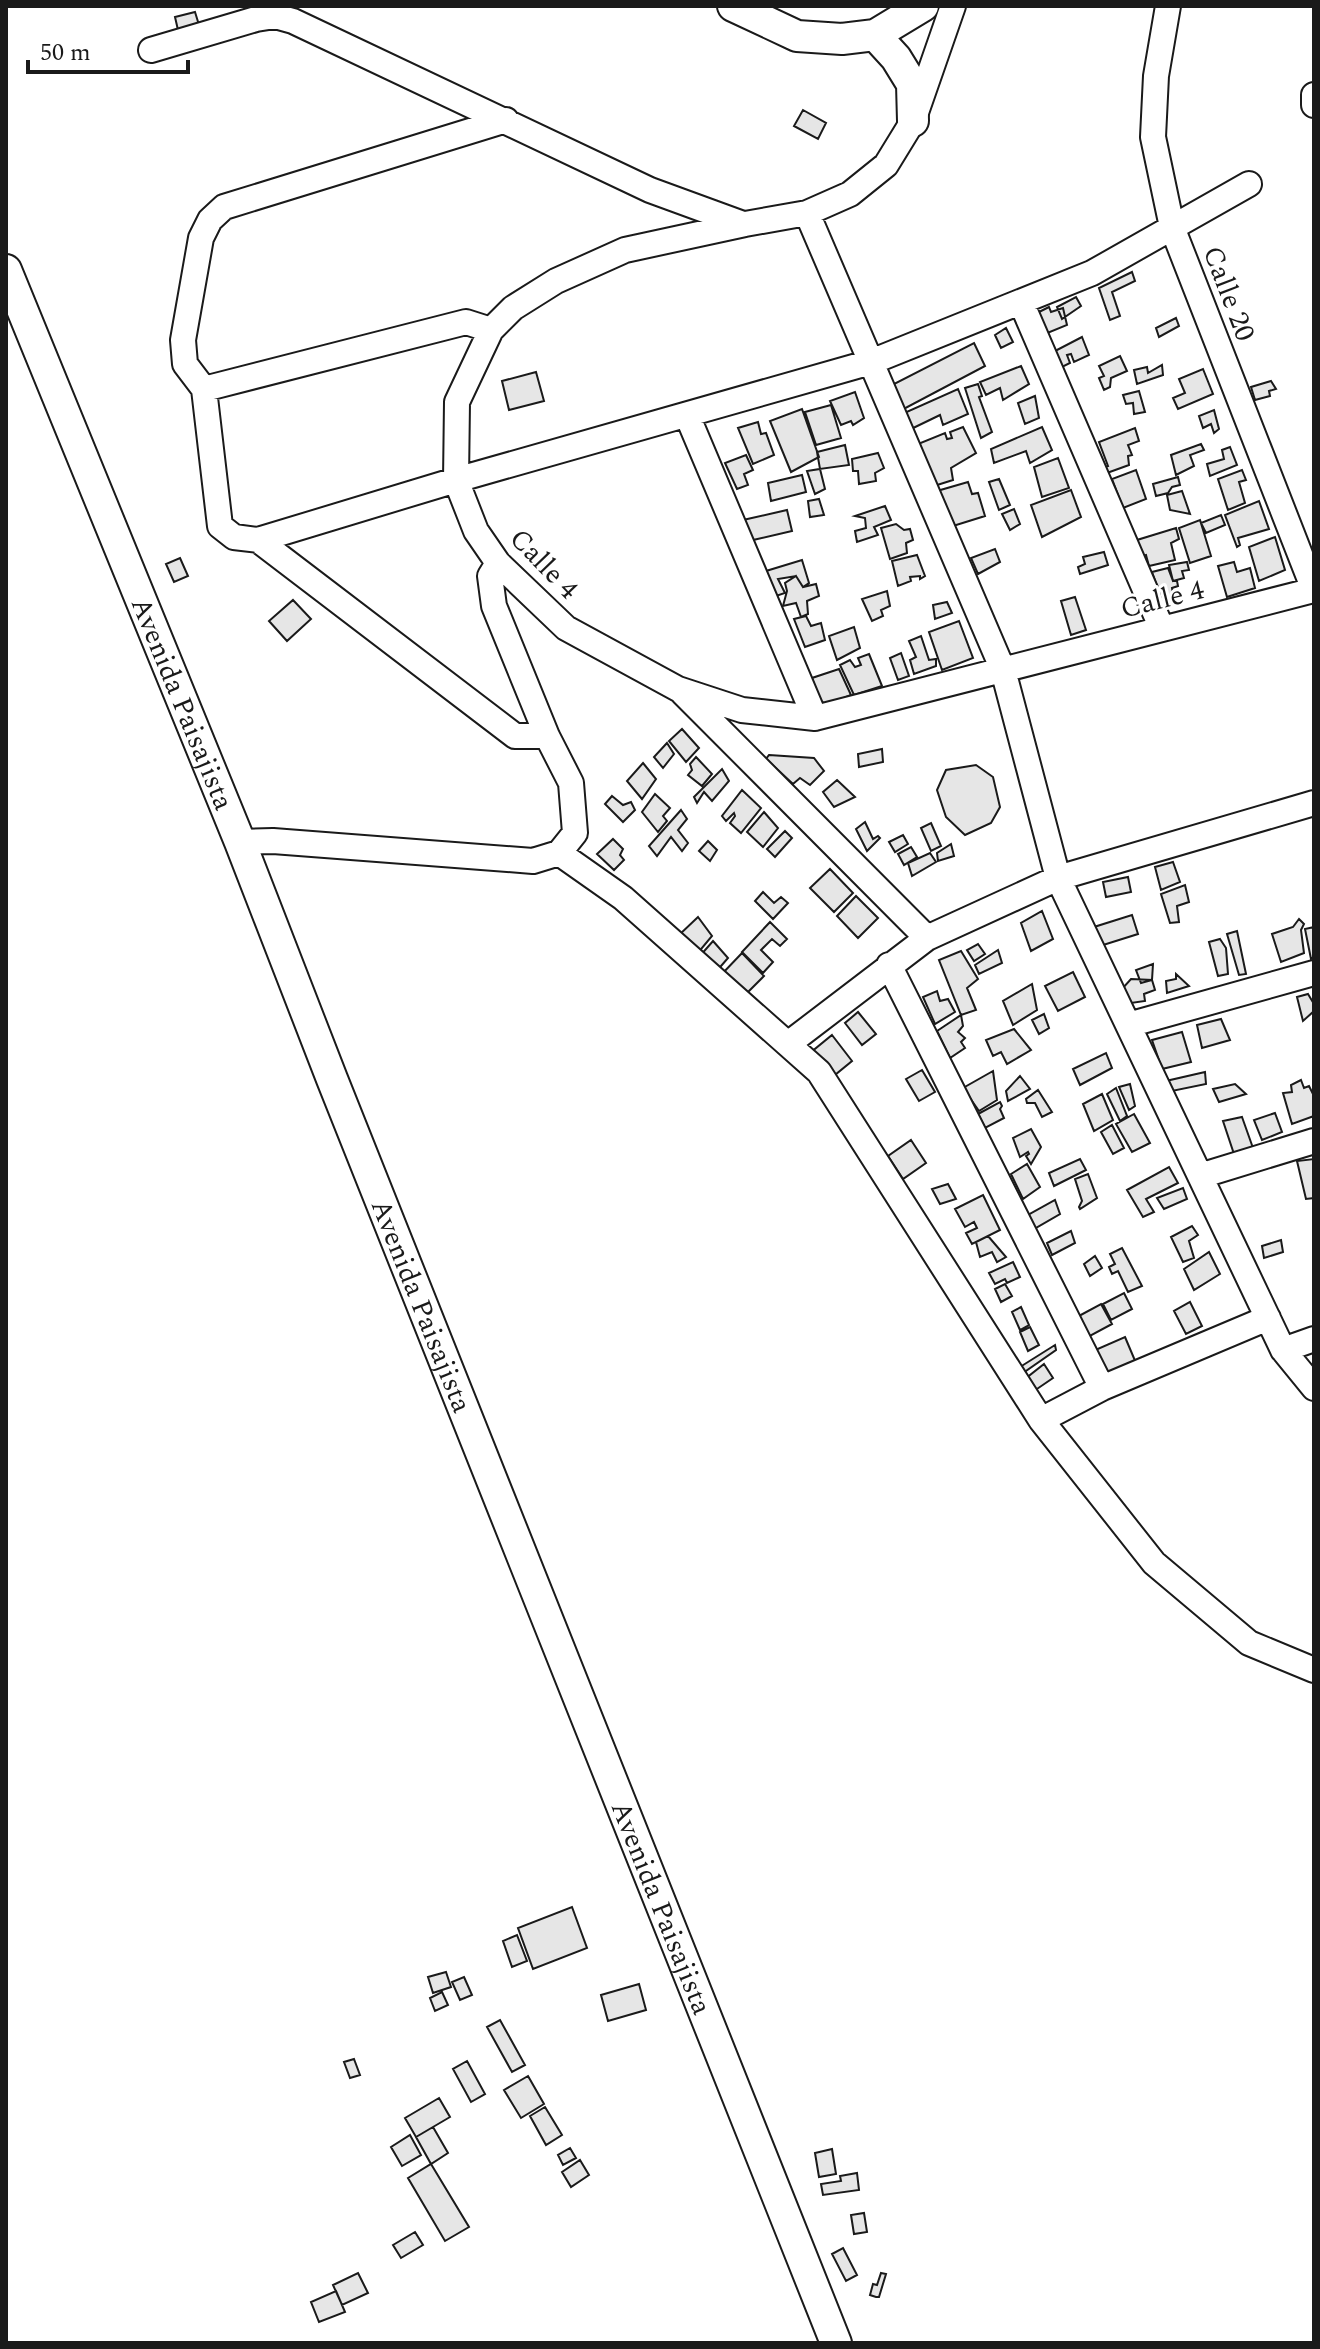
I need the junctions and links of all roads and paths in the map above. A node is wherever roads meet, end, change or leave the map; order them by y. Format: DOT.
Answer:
graph roads {
  1 [pos="733,6"];
  2 [pos="923,6"];
  3 [pos="953,6"];
  4 [pos="1168,6"];
  5 [pos="875,35"];
  6 [pos="151,50"];
  7 [pos="506,120"];
  8 [pos="913,121"];
  9 [pos="1249,184"];
  10 [pos="807,213"];
  11 [pos="745,224"];
  12 [pos="1172,227"];
  13 [pos="6,270"];
  14 [pos="1021,302"];
  15 [pos="491,330"];
  16 [pos="871,362"];
  17 [pos="204,389"];
  18 [pos="687,415"];
  19 [pos="456,480"];
  20 [pos="258,540"];
  21 [pos="498,563"];
  22 [pos="1314,590"];
  23 [pos="1162,629"];
  24 [pos="1003,670"];
  25 [pos="678,689"];
  26 [pos="815,718"];
  27 [pos="547,736"];
  28 [pos="1314,803"];
  29 [pos="240,842"];
  30 [pos="559,853"];
  31 [pos="1058,878"];
  32 [pos="927,938"];
  33 [pos="889,965"];
  34 [pos="1314,973"];
  35 [pos="1128,1025"];
  36 [pos="788,1044"];
  37 [pos="1314,1141"];
  38 [pos="1200,1176"];
  39 [pos="1268,1318"];
  40 [pos="1314,1339"];
  41 [pos="1283,1350"];
  42 [pos="1102,1388"];
  43 [pos="1314,1388"];
  44 [pos="1041,1420"];
  45 [pos="1314,1670"];
  46 [pos="836,2343"];
  1 -- 5 [label="main road"];
  2 -- 5 [label="main road"];
  3 -- 8 [label="street, Calle 4"];
  4 -- 12 [label="street, Calle 20"];
  5 -- 8 [label="main road"];
  6 -- 7 [label="street"];
  7 -- 11 [label="street"];
  7 -- 17 [label="street"];
  8 -- 10 [label="street, Calle 4"];
  9 -- 12 [label="street"];
  10 -- 11 [label="street, Calle 4"];
  10 -- 16 [label="street"];
  11 -- 15 [label="street, Calle 4"];
  12 -- 14 [label="street"];
  12 -- 22 [label="street, Calle 20"];
  13 -- 29 [label="main road, Avenida Paisajista"];
  14 -- 16 [label="street"];
  14 -- 23 [label="street"];
  15 -- 17 [label="street"];
  15 -- 19 [label="street, Calle 4"];
  16 -- 18 [label="street"];
  16 -- 24 [label="street"];
  17 -- 20 [label="street"];
  18 -- 19 [label="street"];
  18 -- 26 [label="street"];
  19 -- 20 [label="street"];
  19 -- 21 [label="street, Calle 4"];
  20 -- 27 [label="street"];
  21 -- 25 [label="street, Calle 4"];
  21 -- 27 [label="street"];
  22 -- 23 [label="street, Calle 4"];
  23 -- 24 [label="street, Calle 4"];
  24 -- 26 [label="street, Calle 4"];
  24 -- 31 [label="street"];
  25 -- 26 [label="street, Calle 4"];
  25 -- 32 [label="street"];
  27 -- 30 [label="street"];
  28 -- 31 [label="street"];
  29 -- 30 [label="street"];
  29 -- 46 [label="main road, Avenida Paisajista"];
  30 -- 36 [label="street"];
  31 -- 32 [label="street"];
  31 -- 35 [label="street"];
  32 -- 33 [label="street"];
  33 -- 36 [label="street"];
  33 -- 42 [label="street"];
  34 -- 35 [label="street"];
  35 -- 38 [label="street"];
  36 -- 44 [label="street"];
  37 -- 38 [label="street"];
  38 -- 39 [label="street"];
  39 -- 41 [label="street"];
  39 -- 42 [label="street"];
  40 -- 41 [label="street"];
  41 -- 43 [label="street"];
  42 -- 44 [label="street"];
  44 -- 45 [label="street"];
}
